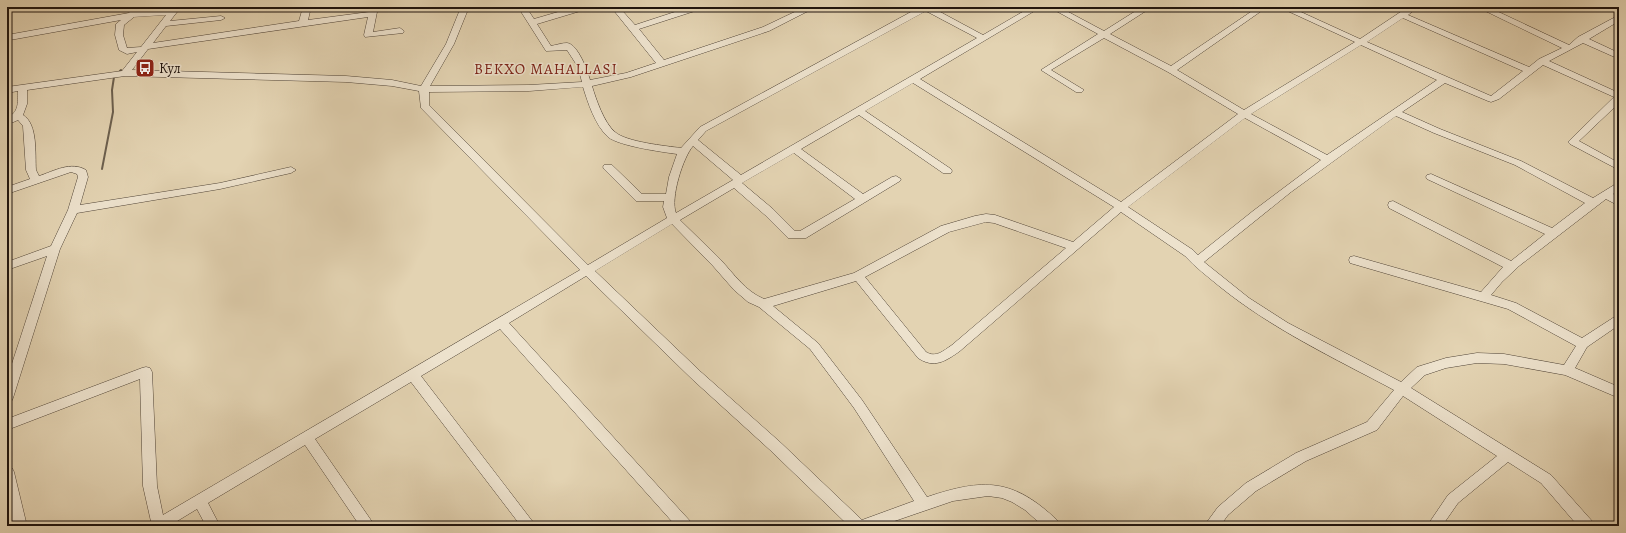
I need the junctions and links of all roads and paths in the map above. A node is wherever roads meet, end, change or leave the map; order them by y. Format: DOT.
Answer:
graph roads {
  1 [pos="306,7"];
  2 [pos="465,7"];
  3 [pos="522,7"];
  4 [pos="584,7"];
  5 [pos="615,7"];
  6 [pos="698,7"];
  7 [pos="812,7"];
  8 [pos="926,7"];
  9 [pos="1036,7"];
  10 [pos="1053,7"];
  11 [pos="1148,7"];
  12 [pos="1262,7"];
  13 [pos="1283,7"];
  14 [pos="1414,7"];
  15 [pos="1480,7"];
  16 [pos="176,9"];
  17 [pos="685,9"];
  18 [pos="373,10"];
  19 [pos="134,11"];
  20 [pos="1402,15"];
  21 [pos="1619,17"];
  22 [pos="221,18"];
  23 [pos="303,22"];
  24 [pos="533,22"];
  25 [pos="164,24"];
  26 [pos="634,28"];
  27 [pos="400,31"];
  28 [pos="1103,33"];
  29 [pos="10,37"];
  30 [pos="983,38"];
  31 [pos="1581,40"];
  32 [pos="1361,42"];
  33 [pos="145,48"];
  34 [pos="1568,48"];
  35 [pos="1619,56"];
  36 [pos="1542,61"];
  37 [pos="662,64"];
  38 [pos="1171,70"];
  39 [pos="1530,71"];
  40 [pos="125,73"];
  41 [pos="913,79"];
  42 [pos="1444,79"];
  43 [pos="586,84"];
  44 [pos="23,88"];
  45 [pos="424,89"];
  46 [pos="7,90"];
  47 [pos="1079,90"];
  48 [pos="1619,97"];
  49 [pos="859,112"];
  50 [pos="1395,112"];
  51 [pos="1244,114"];
  52 [pos="19,116"];
  53 [pos="7,122"];
  54 [pos="693,141"];
  55 [pos="794,148"];
  56 [pos="684,151"];
  57 [pos="1328,160"];
  58 [pos="608,167"];
  59 [pos="1619,167"];
  60 [pos="291,170"];
  61 [pos="947,171"];
  62 [pos="1431,177"];
  63 [pos="896,179"];
  64 [pos="36,181"];
  65 [pos="738,181"];
  66 [pos="1619,185"];
  67 [pos="7,191"];
  68 [pos="1606,194"];
  69 [pos="670,197"];
  70 [pos="862,199"];
  71 [pos="1619,202"];
  72 [pos="1592,203"];
  73 [pos="1393,205"];
  74 [pos="1121,207"];
  75 [pos="73,210"];
  76 [pos="672,219"];
  77 [pos="1553,233"];
  78 [pos="1074,247"];
  79 [pos="54,249"];
  80 [pos="1354,260"];
  81 [pos="1197,262"];
  82 [pos="7,266"];
  83 [pos="1512,267"];
  84 [pos="587,270"];
  85 [pos="858,276"];
  86 [pos="1484,297"];
  87 [pos="763,304"];
  88 [pos="1619,319"];
  89 [pos="500,322"];
  90 [pos="1583,344"];
  91 [pos="1567,370"];
  92 [pos="413,375"];
  93 [pos="1402,389"];
  94 [pos="1619,393"];
  95 [pos="7,398"];
  96 [pos="7,425"];
  97 [pos="307,438"];
  98 [pos="1508,455"];
  99 [pos="7,472"];
  100 [pos="200,501"];
  101 [pos="924,504"];
  102 [pos="20,526"];
  103 [pos="213,526"];
  104 [pos="368,526"];
  105 [pos="529,526"];
  106 [pos="685,526"];
  107 [pos="859,526"];
  108 [pos="863,526"];
  109 [pos="1053,526"];
  110 [pos="1211,526"];
  111 [pos="1434,526"];
  112 [pos="1587,526"];
  1 -- 23 [label="street"];
  2 -- 45 [label="street"];
  3 -- 24 [label="street"];
  4 -- 24 [label="street"];
  5 -- 26 [label="street"];
  6 -- 17 [label="street"];
  7 -- 37 [label="street"];
  8 -- 30 [label="street"];
  8 -- 54 [label="street"];
  9 -- 30 [label="street"];
  10 -- 28 [label="street"];
  11 -- 28 [label="street"];
  12 -- 38 [label="street"];
  13 -- 32 [label="street"];
  14 -- 20 [label="street"];
  15 -- 34 [label="street"];
  16 -- 19 [label="street"];
  16 -- 25 [label="street"];
  17 -- 26 [label="street"];
  18 -- 23 [label="street"];
  18 -- 27 [label="street"];
  19 -- 29 [label="street"];
  19 -- 33 [label="street"];
  20 -- 32 [label="street"];
  20 -- 39 [label="street"];
  21 -- 31 [label="street"];
  22 -- 25 [label="street"];
  23 -- 33 [label="street"];
  24 -- 43 [label="street"];
  25 -- 33 [label="street"];
  26 -- 37 [label="street"];
  28 -- 38 [label="street"];
  28 -- 47 [label="street"];
  30 -- 41 [label="street"];
  31 -- 34 [label="street"];
  31 -- 35 [label="street"];
  32 -- 42 [label="street"];
  32 -- 51 [label="street"];
  33 -- 40 [label="street"];
  34 -- 36 [label="street"];
  36 -- 39 [label="street"];
  36 -- 48 [label="street"];
  37 -- 43 [label="street"];
  38 -- 51 [label="street"];
  39 -- 42 [label="street"];
  40 -- 44 [label="street"];
  40 -- 45 [label="street"];
  41 -- 49 [label="street"];
  41 -- 74 [label="street"];
  42 -- 50 [label="street"];
  43 -- 45 [label="street"];
  43 -- 56 [label="street"];
  44 -- 46 [label="street"];
  44 -- 52 [label="street"];
  45 -- 84 [label="street"];
  48 -- 59 [label="street"];
  49 -- 55 [label="street"];
  49 -- 61 [label="street"];
  50 -- 57 [label="street"];
  50 -- 72 [label="street"];
  51 -- 57 [label="street"];
  51 -- 74 [label="street"];
  52 -- 53 [label="street"];
  52 -- 64 [label="street"];
  54 -- 56 [label="street"];
  54 -- 65 [label="street"];
  55 -- 65 [label="street"];
  55 -- 70 [label="street"];
  56 -- 69 [label="street"];
  57 -- 81 [label="street"];
  58 -- 69 [label="street"];
  60 -- 75 [label="street"];
  62 -- 77 [label="street"];
  63 -- 70 [label="street"];
  64 -- 67 [label="street"];
  64 -- 75 [label="street"];
  65 -- 70 [label="street"];
  65 -- 76 [label="street"];
  66 -- 68 [label="street"];
  68 -- 71 [label="street"];
  68 -- 72 [label="street"];
  69 -- 76 [label="street"];
  72 -- 77 [label="street"];
  73 -- 83 [label="street"];
  74 -- 78 [label="street"];
  74 -- 81 [label="street"];
  75 -- 79 [label="street"];
  76 -- 84 [label="street"];
  76 -- 87 [label="street"];
  77 -- 83 [label="street"];
  78 -- 85 [label="street"];
  78 -- 85 [label="street"];
  79 -- 82 [label="street"];
  79 -- 95 [label="street"];
  80 -- 86 [label="street"];
  81 -- 93 [label="street"];
  83 -- 86 [label="street"];
  84 -- 89 [label="street"];
  84 -- 107 [label="street"];
  85 -- 87 [label="street"];
  86 -- 90 [label="street"];
  87 -- 101 [label="street"];
  88 -- 90 [label="street"];
  89 -- 92 [label="street"];
  89 -- 106 [label="street"];
  90 -- 91 [label="street"];
  91 -- 93 [label="street"];
  91 -- 94 [label="street"];
  92 -- 97 [label="street"];
  92 -- 105 [label="street"];
  93 -- 98 [label="street"];
  93 -- 110 [label="street"];
  96 -- 100 [label="street"];
  97 -- 100 [label="street"];
  97 -- 104 [label="street"];
  98 -- 111 [label="street"];
  98 -- 112 [label="street"];
  99 -- 102 [label="street"];
  100 -- 103 [label="street"];
  101 -- 108 [label="street"];
  101 -- 109 [label="street"];
}
